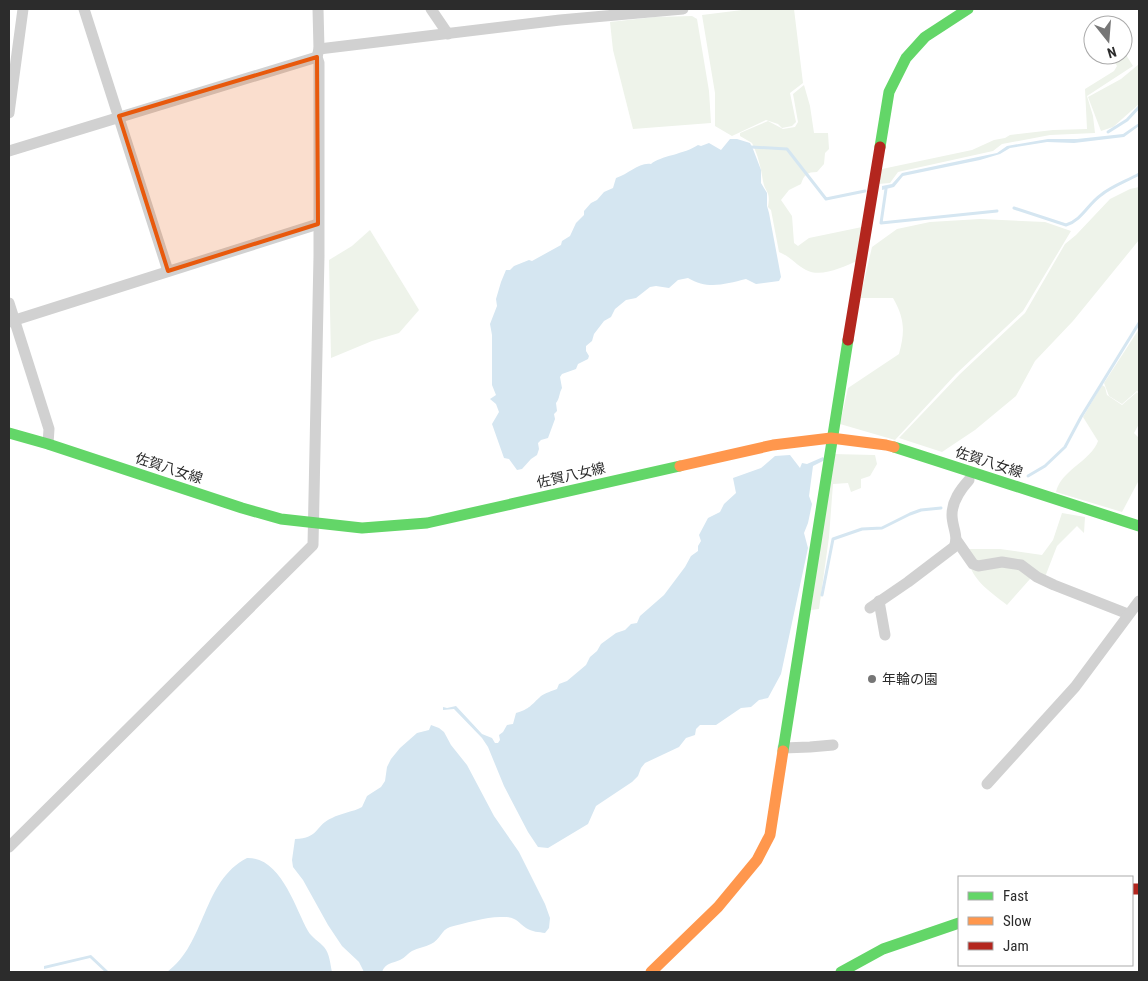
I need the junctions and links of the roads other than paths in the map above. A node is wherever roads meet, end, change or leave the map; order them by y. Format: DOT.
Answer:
graph roads {
  1 [pos="23,9"];
  2 [pos="84,9"];
  3 [pos="318,9"];
  4 [pos="431,9"];
  5 [pos="683,9"];
  6 [pos="968,9"];
  7 [pos="448,34"];
  8 [pos="318,53"];
  9 [pos="9,113"];
  10 [pos="119,116"];
  11 [pos="9,151"];
  12 [pos="318,224"];
  13 [pos="168,271"];
  14 [pos="9,303"];
  15 [pos="12,321"];
  16 [pos="9,433"];
  17 [pos="831,438"];
  18 [pos="48,444"];
  19 [pos="969,480"];
  20 [pos="315,523"];
  21 [pos="1139,526"];
  22 [pos="957,540"];
  23 [pos="1139,601"];
  24 [pos="1128,614"];
  25 [pos="885,635"];
  26 [pos="833,744"];
  27 [pos="783,748"];
  28 [pos="987,784"];
  29 [pos="9,847"];
  30 [pos="958,924"];
  31 [pos="651,972"];
  32 [pos="841,972"];
  1 -- 9 [label="street"];
  2 -- 10 [label="street"];
  3 -- 8 [label="street"];
  4 -- 7 [label="street"];
  5 -- 7 [label="street"];
  6 -- 17 [label="street"];
  7 -- 8 [label="street"];
  8 -- 10 [label="street"];
  8 -- 12 [label="street"];
  10 -- 11 [label="street"];
  10 -- 13 [label="street"];
  12 -- 13 [label="street"];
  12 -- 20 [label="street"];
  13 -- 15 [label="street"];
  14 -- 15 [label="street"];
  15 -- 18 [label="street"];
  16 -- 18 [label="street, 佐賀八女線"];
  17 -- 20 [label="street, 佐賀八女線"];
  17 -- 21 [label="street, 佐賀八女線"];
  17 -- 27 [label="street"];
  18 -- 20 [label="street, 佐賀八女線"];
  19 -- 22 [label="street"];
  20 -- 29 [label="street"];
  22 -- 24 [label="street"];
  22 -- 25 [label="street"];
  23 -- 24 [label="street"];
  24 -- 28 [label="street"];
  26 -- 27 [label="street"];
  27 -- 31 [label="street"];
  30 -- 32 [label="street"];
}
